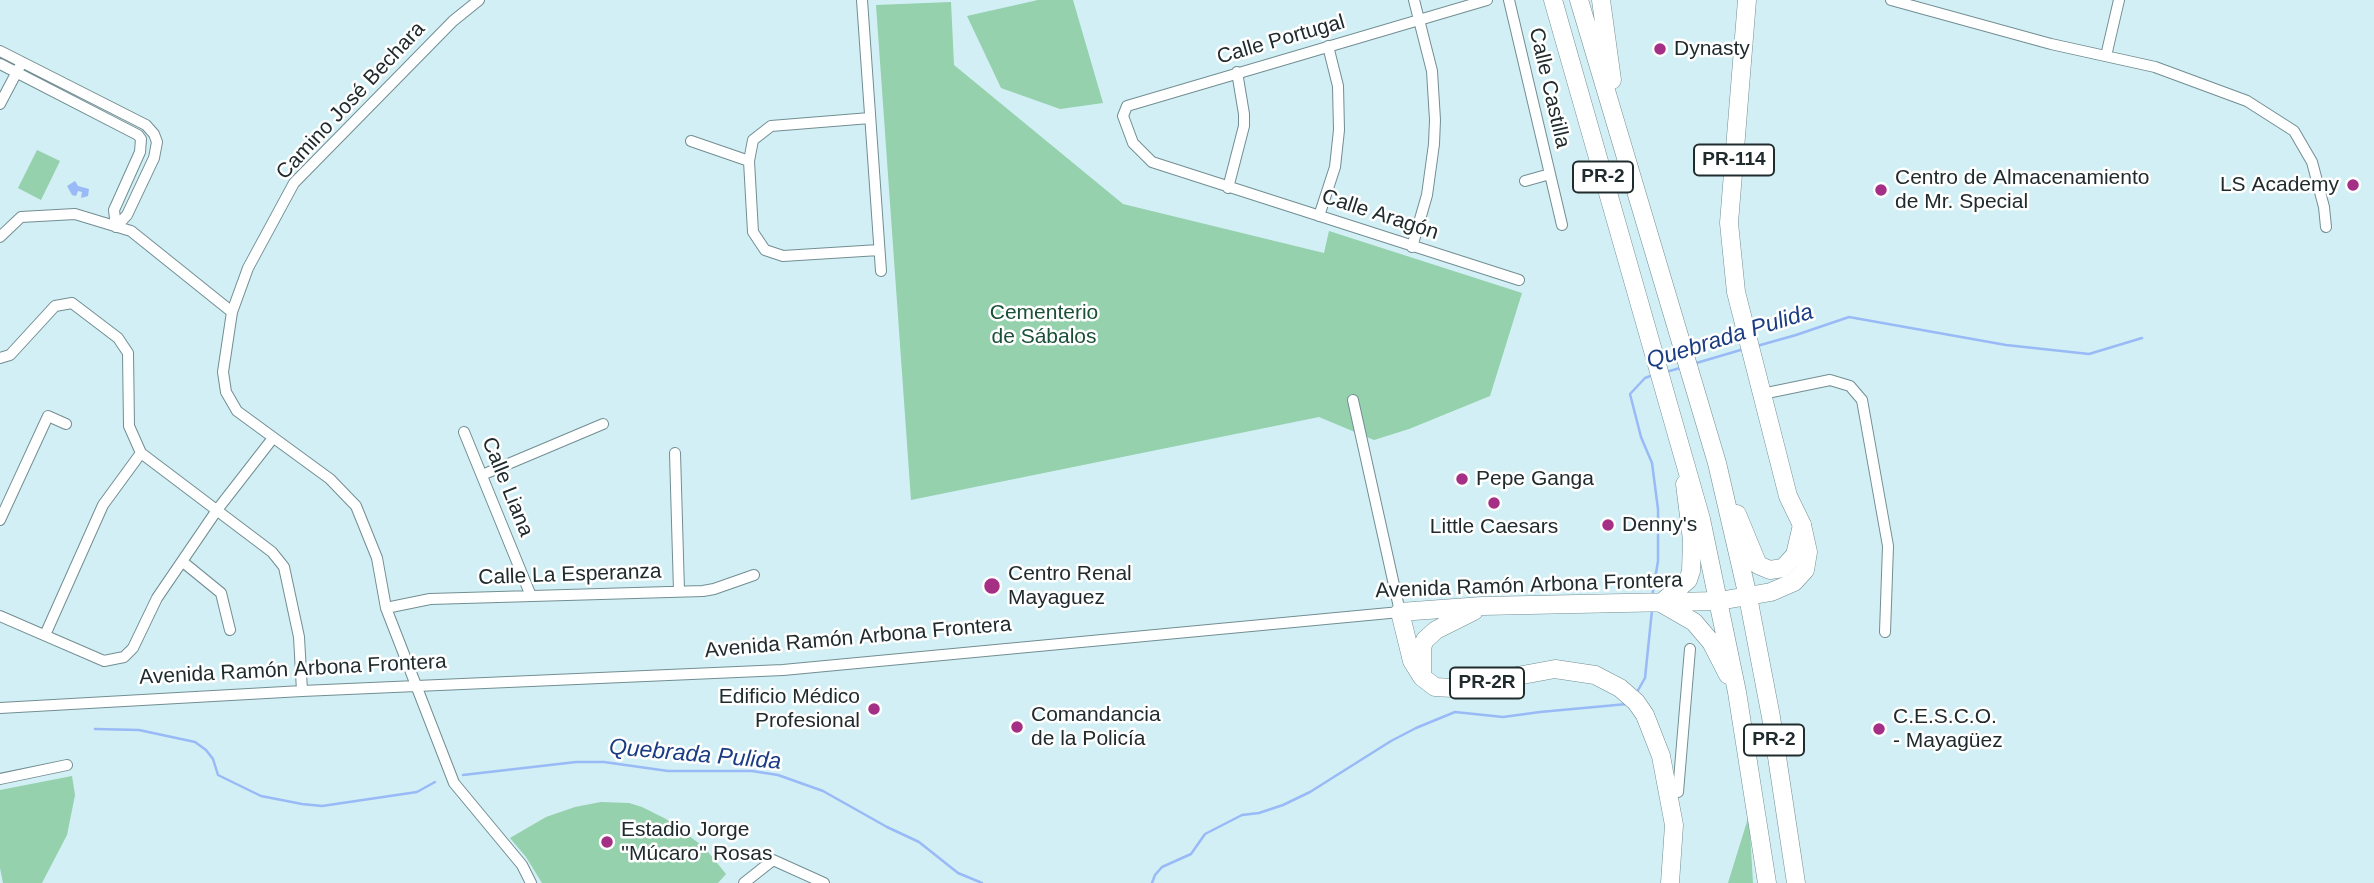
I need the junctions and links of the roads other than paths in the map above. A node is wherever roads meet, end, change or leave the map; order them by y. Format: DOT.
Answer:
graph roads {
  1 [pos="479,0"];
  2 [pos="862,0"];
  3 [pos="1414,0"];
  4 [pos="1487,0"];
  5 [pos="1509,0"];
  6 [pos="1553,0"];
  7 [pos="1579,0"];
  8 [pos="1601,0"];
  9 [pos="1747,0"];
  10 [pos="1891,0"];
  11 [pos="2119,0"];
  12 [pos="1420,20"];
  13 [pos="1328,46"];
  14 [pos="0,51"];
  15 [pos="2106,56"];
  16 [pos="0,64"];
  17 [pos="19,68"];
  18 [pos="1237,72"];
  19 [pos="0,104"];
  20 [pos="1127,106"];
  21 [pos="870,118"];
  22 [pos="1620,139"];
  23 [pos="691,141"];
  24 [pos="157,142"];
  25 [pos="142,146"];
  26 [pos="748,161"];
  27 [pos="1550,174"];
  28 [pos="1525,181"];
  29 [pos="1228,188"];
  30 [pos="1319,216"];
  31 [pos="1562,225"];
  32 [pos="116,227"];
  33 [pos="2326,227"];
  34 [pos="0,237"];
  35 [pos="1412,247"];
  36 [pos="879,250"];
  37 [pos="881,271"];
  38 [pos="1519,280"];
  39 [pos="232,312"];
  40 [pos="0,358"];
  41 [pos="1762,394"];
  42 [pos="1353,400"];
  43 [pos="66,424"];
  44 [pos="603,424"];
  45 [pos="464,432"];
  46 [pos="273,438"];
  47 [pos="1679,449"];
  48 [pos="141,453"];
  49 [pos="675,453"];
  50 [pos="1717,463"];
  51 [pos="482,475"];
  52 [pos="5,496"];
  53 [pos="217,510"];
  54 [pos="0,520"];
  55 [pos="1802,525"];
  56 [pos="183,562"];
  57 [pos="754,575"];
  58 [pos="679,591"];
  59 [pos="531,596"];
  60 [pos="1748,597"];
  61 [pos="1719,601"];
  62 [pos="1654,603"];
  63 [pos="1482,606"];
  64 [pos="386,608"];
  65 [pos="1400,612"];
  66 [pos="0,616"];
  67 [pos="230,629"];
  68 [pos="1885,632"];
  69 [pos="45,635"];
  70 [pos="1690,649"];
  71 [pos="1422,677"];
  72 [pos="416,687"];
  73 [pos="302,691"];
  74 [pos="1737,692"];
  75 [pos="0,708"];
  76 [pos="1661,756"];
  77 [pos="1681,756"];
  78 [pos="67,765"];
  79 [pos="0,779"];
  80 [pos="1678,792"];
  81 [pos="750,882"];
  82 [pos="531,883"];
  83 [pos="824,883"];
  84 [pos="1670,883"];
  85 [pos="1768,883"];
  86 [pos="1796,883"];
  1 -- 39 [label="street, Camino José Bechara"];
  2 -- 21 [label="street"];
  3 -- 12 [label="street"];
  4 -- 12 [label="street, Calle Portugal"];
  5 -- 27 [label="street, Calle Castilla"];
  6 -- 47 [label="main road, PR-2"];
  7 -- 22 [label="main road, PR-2"];
  8 -- 22 [label="main road"];
  9 -- 41 [label="main road, PR-114"];
  10 -- 15 [label="street"];
  11 -- 15 [label="street"];
  12 -- 13 [label="street, Calle Portugal"];
  12 -- 35 [label="street"];
  13 -- 18 [label="street, Calle Portugal"];
  13 -- 30 [label="street"];
  14 -- 17 [label="street"];
  15 -- 33 [label="street"];
  16 -- 17 [label="street"];
  17 -- 19 [label="street"];
  17 -- 24 [label="street"];
  17 -- 25 [label="street"];
  18 -- 20 [label="street, Calle Portugal"];
  18 -- 29 [label="street"];
  20 -- 29 [label="street, Calle Aragón"];
  21 -- 26 [label="street"];
  21 -- 36 [label="street"];
  22 -- 50 [label="main road, PR-2"];
  23 -- 26 [label="street"];
  24 -- 25 [label="street"];
  24 -- 32 [label="street"];
  25 -- 32 [label="street"];
  26 -- 36 [label="street"];
  27 -- 28 [label="street"];
  27 -- 31 [label="street, Calle Castilla"];
  29 -- 30 [label="street, Calle Aragón"];
  30 -- 35 [label="street, Calle Aragón"];
  32 -- 34 [label="street"];
  32 -- 39 [label="street"];
  35 -- 38 [label="street, Calle Aragón"];
  36 -- 37 [label="street"];
  39 -- 46 [label="street, Camino José Bechara"];
  40 -- 48 [label="street"];
  41 -- 55 [label="main road, PR-114"];
  41 -- 68 [label="street"];
  42 -- 65 [label="street"];
  43 -- 52 [label="street"];
  44 -- 51 [label="street"];
  45 -- 51 [label="street, Calle Liana"];
  46 -- 53 [label="street"];
  46 -- 64 [label="street, Camino José Bechara"];
  47 -- 61 [label="main road, PR-2"];
  47 -- 62 [label="main road"];
  48 -- 53 [label="street"];
  48 -- 69 [label="street"];
  49 -- 58 [label="street"];
  50 -- 55 [label="main road"];
  50 -- 60 [label="main road, PR-2"];
  51 -- 59 [label="street, Calle Liana"];
  52 -- 54 [label="street"];
  53 -- 56 [label="street"];
  53 -- 73 [label="street"];
  55 -- 60 [label="main road, PR-114"];
  56 -- 67 [label="street"];
  56 -- 69 [label="street"];
  57 -- 58 [label="street, Calle La Esperanza"];
  58 -- 59 [label="street, Calle La Esperanza"];
  59 -- 64 [label="street, Calle La Esperanza"];
  60 -- 61 [label="main road, PR-114"];
  60 -- 86 [label="main road, PR-2"];
  61 -- 62 [label="main road, Avenida Ramón Arbona Frontera"];
  61 -- 74 [label="main road, PR-2"];
  62 -- 63 [label="main road, Avenida Ramón Arbona Frontera"];
  62 -- 74 [label="main road"];
  63 -- 65 [label="main road, Avenida Ramón Arbona Frontera"];
  63 -- 71 [label="main road"];
  64 -- 72 [label="street, Camino José Bechara"];
  65 -- 71 [label="main road, PR-2R"];
  65 -- 72 [label="street, Avenida Ramón Arbona Frontera"];
  66 -- 69 [label="street"];
  70 -- 77 [label="street"];
  71 -- 76 [label="main road, PR-2R"];
  72 -- 73 [label="street, Avenida Ramón Arbona Frontera"];
  72 -- 82 [label="street, Camino José Bechara"];
  73 -- 75 [label="street, Avenida Ramón Arbona Frontera"];
  74 -- 85 [label="main road, PR-2"];
  76 -- 77 [label="street"];
  76 -- 84 [label="main road, PR-2R"];
  77 -- 80 [label="street"];
  78 -- 79 [label="street"];
  81 -- 83 [label="street"];
}
